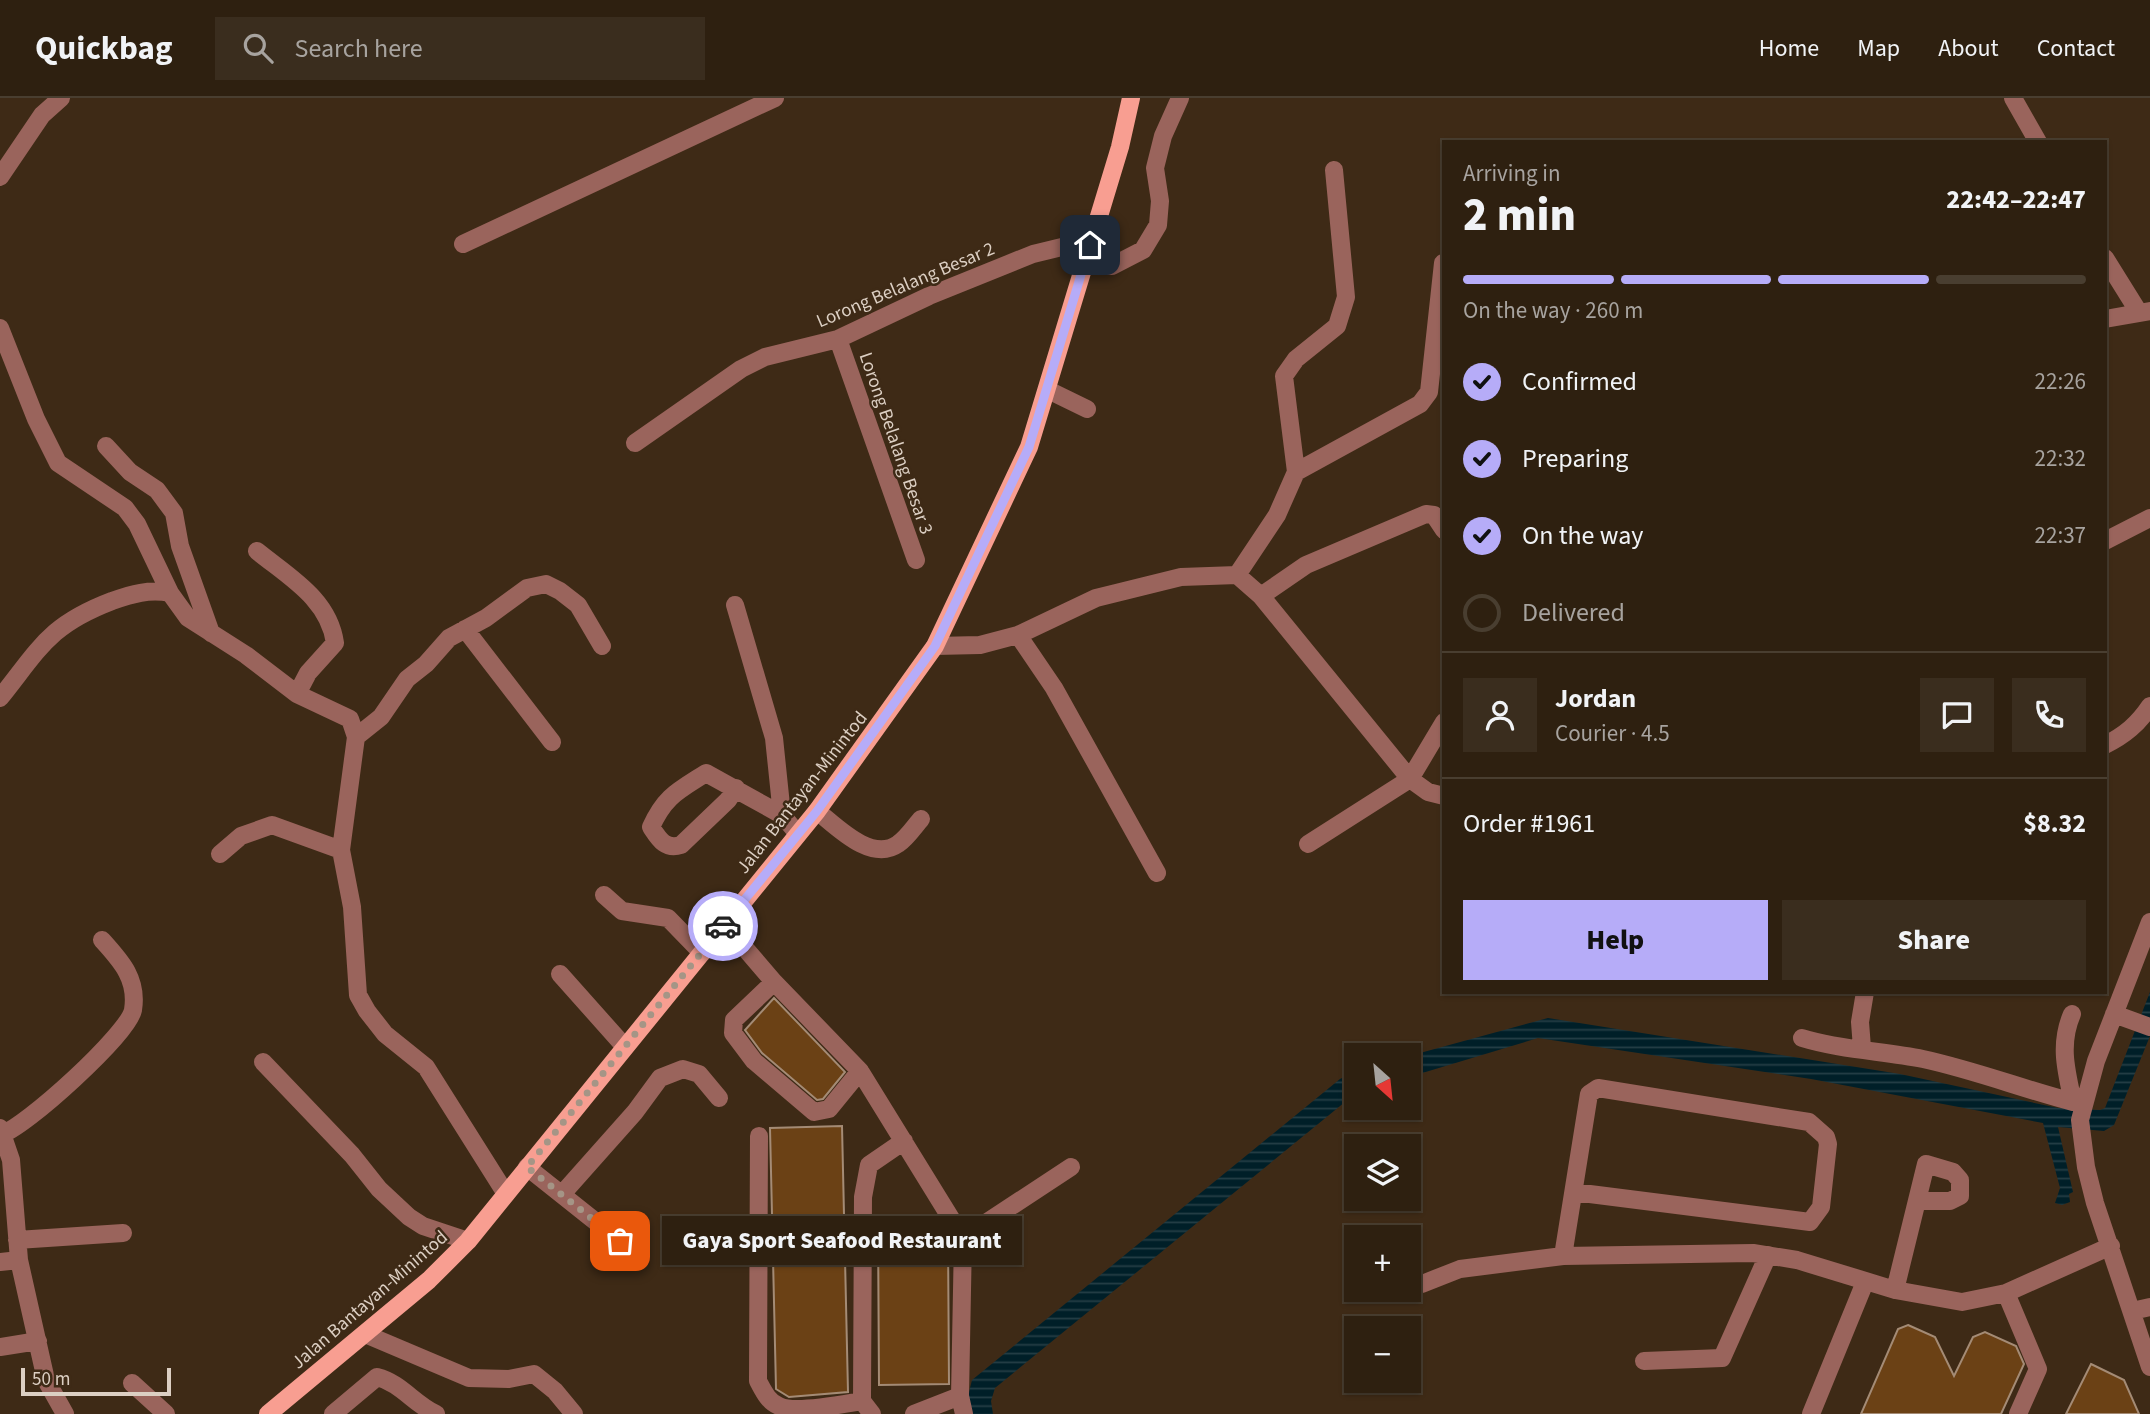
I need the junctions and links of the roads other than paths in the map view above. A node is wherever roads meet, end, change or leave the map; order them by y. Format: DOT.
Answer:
graph roads {
  1 [pos="61,98"];
  2 [pos="775,98"];
  3 [pos="1131,98"];
  4 [pos="1180,98"];
  5 [pos="2013,98"];
  6 [pos="2037,140"];
  7 [pos="1334,170"];
  8 [pos="0,177"];
  9 [pos="463,244"];
  10 [pos="1090,245"];
  11 [pos="2107,261"];
  12 [pos="1084,263"];
  13 [pos="1442,285"];
  14 [pos="2144,311"];
  15 [pos="2107,319"];
  16 [pos="0,328"];
  17 [pos="838,339"];
  18 [pos="1438,374"];
  19 [pos="1048,390"];
  20 [pos="1087,409"];
  21 [pos="635,443"];
  22 [pos="106,446"];
  23 [pos="1296,472"];
  24 [pos="2150,517"];
  25 [pos="1442,527"];
  26 [pos="2107,540"];
  27 [pos="257,551"];
  28 [pos="916,560"];
  29 [pos="1237,575"];
  30 [pos="170,593"];
  31 [pos="1261,596"];
  32 [pos="735,605"];
  33 [pos="466,629"];
  34 [pos="211,633"];
  35 [pos="1018,635"];
  36 [pos="602,646"];
  37 [pos="935,646"];
  38 [pos="297,694"];
  39 [pos="0,698"];
  40 [pos="2150,706"];
  41 [pos="1442,725"];
  42 [pos="356,737"];
  43 [pos="552,742"];
  44 [pos="2107,744"];
  45 [pos="1410,779"];
  46 [pos="736,788"];
  47 [pos="1442,796"];
  48 [pos="817,811"];
  49 [pos="782,815"];
  50 [pos="921,819"];
  51 [pos="798,834"];
  52 [pos="1308,844"];
  53 [pos="341,850"];
  54 [pos="220,854"];
  55 [pos="1157,873"];
  56 [pos="604,895"];
  57 [pos="2150,922"];
  58 [pos="725,925"];
  59 [pos="102,940"];
  60 [pos="702,953"];
  61 [pos="560,974"];
  62 [pos="774,982"];
  63 [pos="1865,994"];
  64 [pos="2072,1014"];
  65 [pos="2114,1014"];
  66 [pos="2142,1025"];
  67 [pos="1802,1038"];
  68 [pos="625,1047"];
  69 [pos="1862,1048"];
  70 [pos="263,1062"];
  71 [pos="860,1071"];
  72 [pos="719,1098"];
  73 [pos="2078,1101"];
  74 [pos="1,1133"];
  75 [pos="759,1136"];
  76 [pos="904,1141"];
  77 [pos="527,1167"];
  78 [pos="1070,1167"];
  79 [pos="1574,1192"];
  80 [pos="563,1193"];
  81 [pos="506,1194"];
  82 [pos="1917,1201"];
  83 [pos="123,1233"];
  84 [pos="963,1238"];
  85 [pos="17,1240"];
  86 [pos="468,1241"];
  87 [pos="620,1241"];
  88 [pos="2110,1245"];
  89 [pos="1768,1255"];
  90 [pos="1563,1256"];
  91 [pos="19,1260"];
  92 [pos="0,1262"];
  93 [pos="1864,1282"];
  94 [pos="1422,1284"];
  95 [pos="1895,1290"];
  96 [pos="2006,1293"];
  97 [pos="2150,1307"];
  98 [pos="2132,1311"];
  99 [pos="365,1334"];
  100 [pos="38,1341"];
  101 [pos="0,1347"];
  102 [pos="1644,1361"];
  103 [pos="2150,1367"];
  104 [pos="132,1384"];
  105 [pos="962,1405"];
  106 [pos="867,1407"];
  107 [pos="65,1414"];
  108 [pos="166,1414"];
  109 [pos="268,1414"];
  110 [pos="333,1414"];
  111 [pos="436,1414"];
  112 [pos="574,1414"];
  113 [pos="914,1414"];
  114 [pos="1811,1414"];
  115 [pos="2018,1414"];
  1 -- 8 [label="street"];
  2 -- 9 [label="street"];
  3 -- 10 [label="main road, Jalan Bantayan-Minintod"];
  4 -- 12 [label="street"];
  5 -- 6 [label="street"];
  7 -- 23 [label="street"];
  10 -- 12 [label="main road, Jalan Bantayan-Minintod"];
  10 -- 17 [label="street, Lorong Belalang Besar 2"];
  11 -- 14 [label="street"];
  12 -- 19 [label="main road, Jalan Bantayan-Minintod"];
  13 -- 18 [label="street"];
  14 -- 15 [label="street"];
  16 -- 30 [label="street"];
  17 -- 21 [label="street, Lorong Belalang Besar 2"];
  17 -- 28 [label="street, Lorong Belalang Besar 3"];
  18 -- 23 [label="street"];
  19 -- 20 [label="street"];
  19 -- 37 [label="main road, Jalan Bantayan-Minintod"];
  22 -- 34 [label="street"];
  23 -- 29 [label="street"];
  24 -- 26 [label="street"];
  25 -- 31 [label="street"];
  27 -- 38 [label="street"];
  29 -- 31 [label="street"];
  29 -- 35 [label="street"];
  30 -- 34 [label="street"];
  30 -- 39 [label="street"];
  31 -- 45 [label="street"];
  32 -- 49 [label="street"];
  33 -- 36 [label="street"];
  33 -- 42 [label="street"];
  33 -- 43 [label="street"];
  34 -- 38 [label="street"];
  35 -- 37 [label="street"];
  35 -- 55 [label="street"];
  37 -- 48 [label="main road, Jalan Bantayan-Minintod"];
  38 -- 42 [label="street"];
  40 -- 44 [label="street"];
  41 -- 45 [label="street"];
  42 -- 53 [label="street"];
  45 -- 47 [label="street"];
  45 -- 52 [label="street"];
  46 -- 46 [label="street"];
  46 -- 49 [label="street"];
  48 -- 50 [label="street"];
  48 -- 51 [label="main road, Jalan Bantayan-Minintod"];
  49 -- 51 [label="street"];
  51 -- 58 [label="main road, Jalan Bantayan-Minintod"];
  53 -- 54 [label="street"];
  53 -- 81 [label="street"];
  56 -- 60 [label="street"];
  57 -- 65 [label="street"];
  58 -- 60 [label="main road, Jalan Bantayan-Minintod"];
  58 -- 62 [label="street"];
  59 -- 74 [label="street"];
  60 -- 68 [label="main road, Jalan Bantayan-Minintod"];
  61 -- 68 [label="street"];
  62 -- 71 [label="street"];
  62 -- 71 [label="street"];
  63 -- 69 [label="street"];
  64 -- 73 [label="street"];
  65 -- 66 [label="street"];
  65 -- 73 [label="street"];
  67 -- 69 [label="street"];
  68 -- 77 [label="main road, Jalan Bantayan-Minintod"];
  69 -- 73 [label="street"];
  70 -- 86 [label="street"];
  71 -- 76 [label="street"];
  72 -- 80 [label="street"];
  73 -- 88 [label="street"];
  74 -- 85 [label="street"];
  75 -- 106 [label="street"];
  76 -- 84 [label="street"];
  76 -- 106 [label="street"];
  77 -- 80 [label="street"];
  77 -- 81 [label="main road, Jalan Bantayan-Minintod"];
  78 -- 84 [label="street"];
  79 -- 79 [label="street"];
  79 -- 90 [label="street"];
  80 -- 87 [label="street"];
  81 -- 86 [label="main road, Jalan Bantayan-Minintod"];
  82 -- 95 [label="street"];
  83 -- 85 [label="street"];
  84 -- 105 [label="street"];
  85 -- 91 [label="street"];
  86 -- 99 [label="main road, Jalan Bantayan-Minintod"];
  88 -- 96 [label="street"];
  88 -- 98 [label="street"];
  89 -- 90 [label="street"];
  89 -- 93 [label="street"];
  89 -- 102 [label="street"];
  90 -- 94 [label="street"];
  91 -- 92 [label="street"];
  91 -- 100 [label="street"];
  93 -- 95 [label="street"];
  93 -- 114 [label="street"];
  95 -- 96 [label="street"];
  96 -- 115 [label="street"];
  97 -- 98 [label="street"];
  98 -- 103 [label="street"];
  99 -- 109 [label="main road, Jalan Bantayan-Minintod"];
  99 -- 112 [label="street"];
  100 -- 101 [label="street"];
  100 -- 107 [label="street"];
  104 -- 108 [label="street"];
  105 -- 113 [label="street"];
  110 -- 111 [label="street"];
}
